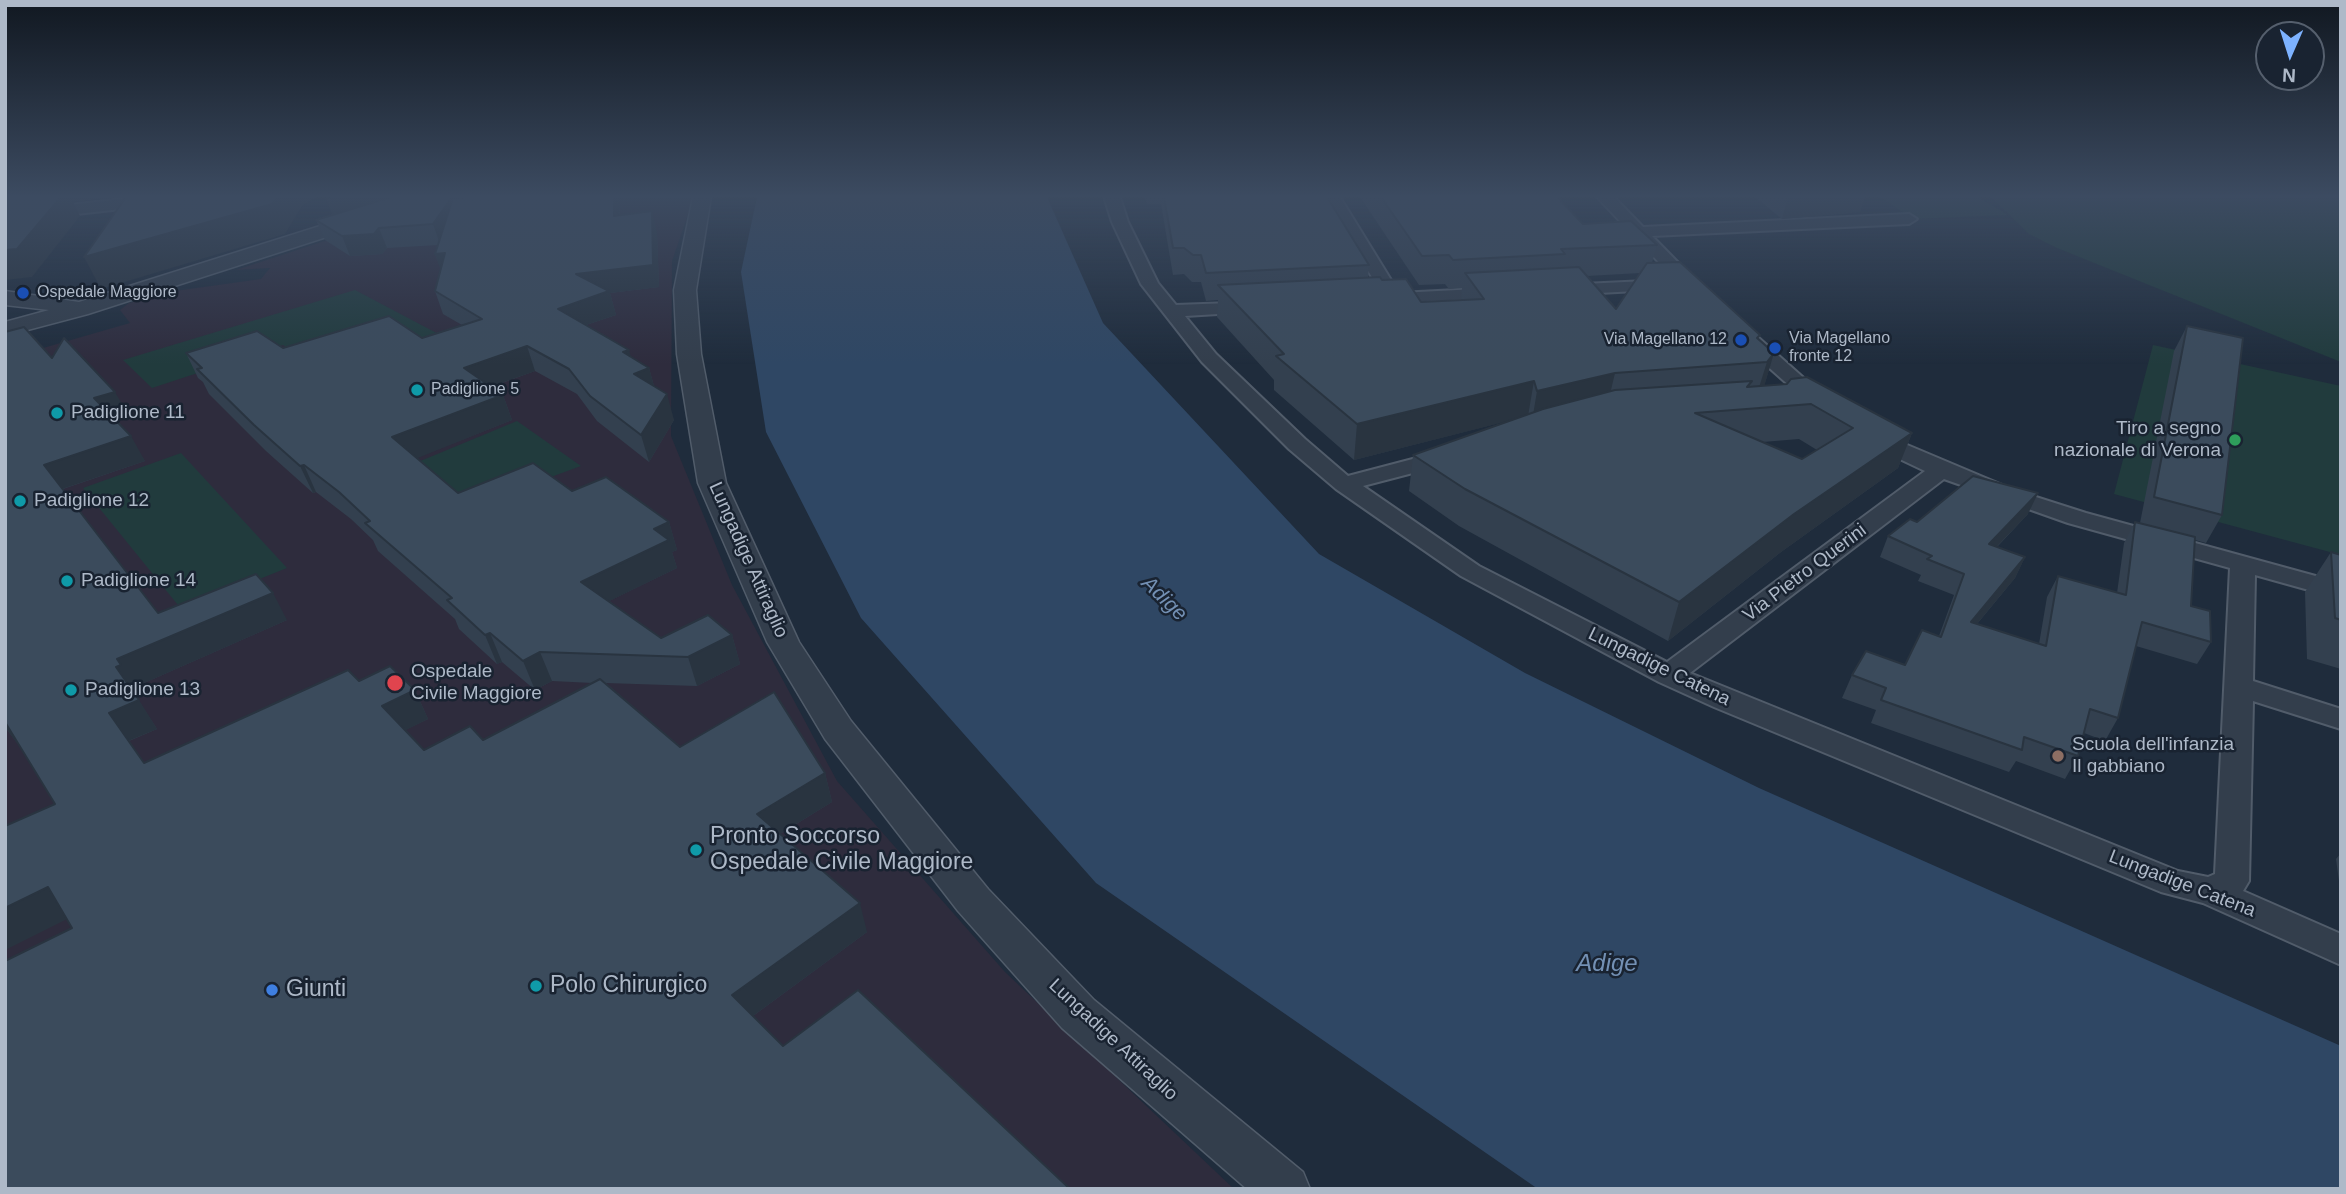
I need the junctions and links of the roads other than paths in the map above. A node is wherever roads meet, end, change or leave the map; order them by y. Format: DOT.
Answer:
graph roads {
  1 [pos="257,253"];
  2 [pos="690,253"];
  3 [pos="1135,253"];
  4 [pos="1366,253"];
  5 [pos="1657,253"];
  6 [pos="1688,284"];
  7 [pos="1541,291"];
  8 [pos="1514,292"];
  9 [pos="128,294"];
  10 [pos="5,298"];
  11 [pos="1393,298"];
  12 [pos="1366,300"];
  13 [pos="1706,300"];
  14 [pos="38,301"];
  15 [pos="1269,305"];
  16 [pos="80,309"];
  17 [pos="1169,311"];
  18 [pos="1732,324"];
  19 [pos="5,327"];
  20 [pos="1818,401"];
  21 [pos="1786,403"];
  22 [pos="1839,415"];
  23 [pos="1859,429"];
  24 [pos="1462,453"];
  25 [pos="1941,470"];
  26 [pos="1344,484"];
  27 [pos="2244,565"];
  28 [pos="2341,591"];
  29 [pos="1669,675"];
  30 [pos="2240,687"];
  31 [pos="2341,719"];
  32 [pos="2210,891"];
  33 [pos="2341,950"];
  34 [pos="1285,1189"];
  1 -- 9 [label="street"];
  2 -- 34 [label="street, Lungadige Attiraglio"];
  3 -- 17 [label="street, Lungadige Catena"];
  4 -- 11 [label="street"];
  5 -- 6 [label="street"];
  6 -- 7 [label="street"];
  6 -- 13 [label="street"];
  8 -- 11 [label="street"];
  9 -- 14 [label="street"];
  9 -- 16 [label="street"];
  10 -- 14 [label="street"];
  11 -- 12 [label="street"];
  14 -- 16 [label="street"];
  14 -- 19 [label="street"];
  15 -- 17 [label="street"];
  16 -- 19 [label="street"];
  17 -- 26 [label="street, Lungadige Catena"];
  18 -- 20 [label="street"];
  20 -- 21 [label="street"];
  20 -- 22 [label="street"];
  23 -- 25 [label="street"];
  24 -- 26 [label="street"];
  25 -- 27 [label="street"];
  25 -- 29 [label="street, Via Pietro Querini"];
  26 -- 29 [label="street, Lungadige Catena"];
  27 -- 28 [label="street"];
  27 -- 30 [label="street"];
  29 -- 32 [label="street, Lungadige Catena"];
  30 -- 31 [label="street"];
  30 -- 32 [label="street"];
  32 -- 33 [label="street, Lungadige Catena"];
}
